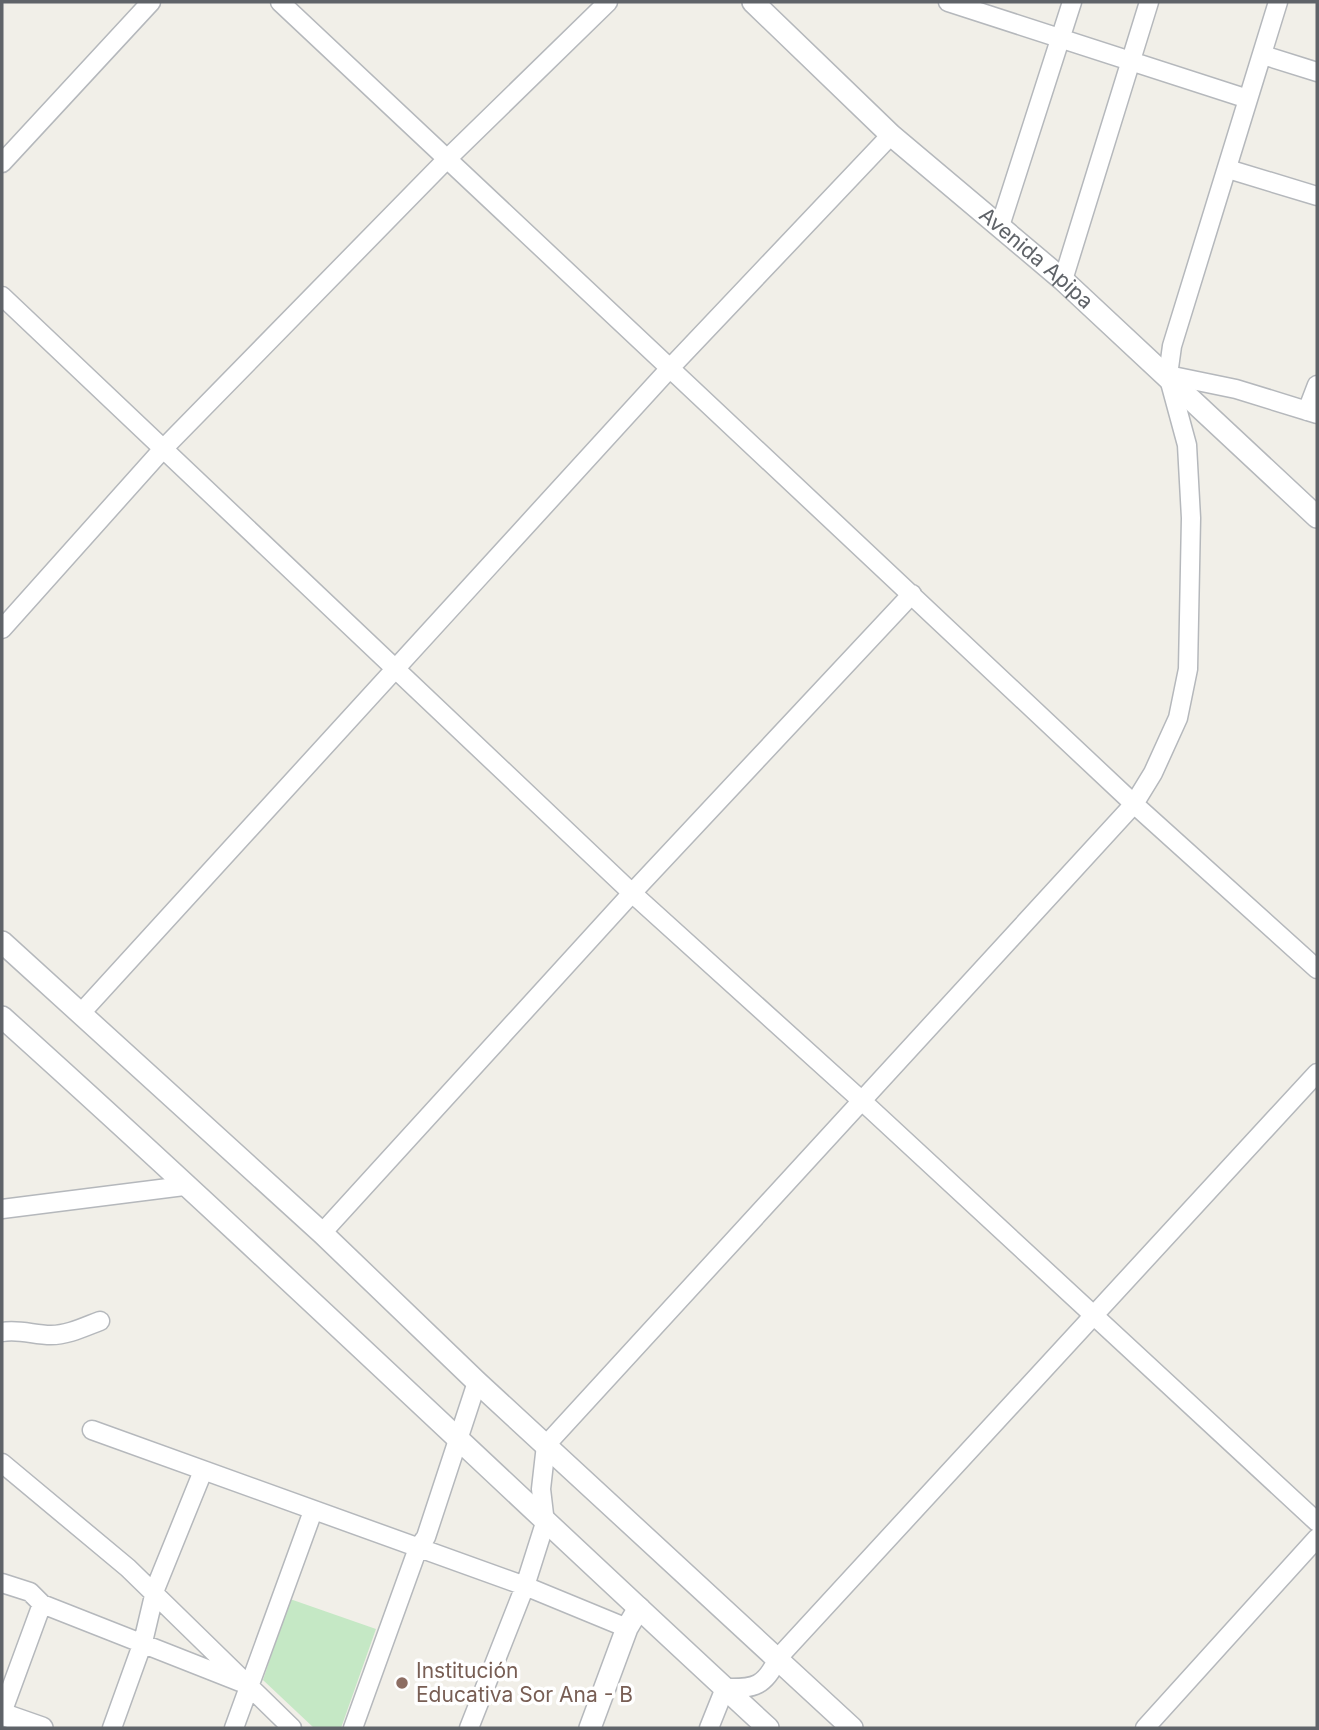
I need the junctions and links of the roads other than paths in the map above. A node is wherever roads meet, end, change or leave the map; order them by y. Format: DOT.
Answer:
graph roads {
  1 [pos="151,2"];
  2 [pos="280,2"];
  3 [pos="608,2"];
  4 [pos="754,2"];
  5 [pos="948,2"];
  6 [pos="1072,2"];
  7 [pos="1149,2"];
  8 [pos="1278,2"];
  9 [pos="1061,38"];
  10 [pos="1263,55"];
  11 [pos="1132,61"];
  12 [pos="1317,72"];
  13 [pos="1248,99"];
  14 [pos="891,135"];
  15 [pos="447,159"];
  16 [pos="2,163"];
  17 [pos="1227,169"];
  18 [pos="1317,196"];
  19 [pos="1000,226"];
  20 [pos="1063,280"];
  21 [pos="2,296"];
  22 [pos="671,367"];
  23 [pos="1168,375"];
  24 [pos="1317,385"];
  25 [pos="1312,412"];
  26 [pos="162,450"];
  27 [pos="1317,517"];
  28 [pos="912,594"];
  29 [pos="2,629"];
  30 [pos="397,670"];
  31 [pos="1134,804"];
  32 [pos="632,893"];
  33 [pos="2,942"];
  34 [pos="1317,969"];
  35 [pos="81,1013"];
  36 [pos="2,1017"];
  37 [pos="1317,1073"];
  38 [pos="862,1100"];
  39 [pos="184,1186"];
  40 [pos="2,1209"];
  41 [pos="322,1233"];
  42 [pos="1096,1316"];
  43 [pos="100,1321"];
  44 [pos="2,1332"];
  45 [pos="477,1382"];
  46 [pos="92,1430"];
  47 [pos="457,1441"];
  48 [pos="545,1445"];
  49 [pos="2,1463"];
  50 [pos="203,1471"];
  51 [pos="313,1510"];
  52 [pos="1317,1522"];
  53 [pos="545,1523"];
  54 [pos="1317,1538"];
  55 [pos="418,1548"];
  56 [pos="2,1583"];
  57 [pos="525,1586"];
  58 [pos="155,1595"];
  59 [pos="42,1604"];
  60 [pos="639,1608"];
  61 [pos="627,1628"];
  62 [pos="143,1642"];
  63 [pos="778,1658"];
  64 [pos="249,1686"];
  65 [pos="725,1688"];
  66 [pos="2,1713"];
  67 [pos="42,1728"];
  68 [pos="113,1728"];
  69 [pos="234,1728"];
  70 [pos="292,1728"];
  71 [pos="353,1728"];
  72 [pos="469,1728"];
  73 [pos="590,1728"];
  74 [pos="709,1728"];
  75 [pos="768,1728"];
  76 [pos="852,1728"];
  77 [pos="1145,1728"];
  1 -- 16 [label="street"];
  2 -- 15 [label="street"];
  3 -- 15 [label="street"];
  4 -- 14 [label="street, Avenida Apipa"];
  5 -- 9 [label="street"];
  6 -- 9 [label="street"];
  7 -- 11 [label="street"];
  8 -- 10 [label="street"];
  9 -- 11 [label="street"];
  9 -- 19 [label="street"];
  10 -- 12 [label="street"];
  10 -- 13 [label="street"];
  11 -- 13 [label="street"];
  11 -- 20 [label="street"];
  13 -- 17 [label="street"];
  14 -- 19 [label="street, Avenida Apipa"];
  14 -- 22 [label="street"];
  15 -- 22 [label="street"];
  15 -- 26 [label="street"];
  17 -- 18 [label="street"];
  17 -- 23 [label="street"];
  19 -- 20 [label="street, Avenida Apipa"];
  20 -- 23 [label="street, Avenida Apipa"];
  21 -- 26 [label="street"];
  22 -- 28 [label="street"];
  22 -- 30 [label="street"];
  23 -- 25 [label="street"];
  23 -- 27 [label="street, Avenida Apipa"];
  23 -- 31 [label="street"];
  24 -- 25 [label="street"];
  26 -- 29 [label="street"];
  26 -- 30 [label="street"];
  28 -- 31 [label="street"];
  28 -- 32 [label="street"];
  30 -- 32 [label="street"];
  30 -- 35 [label="street"];
  31 -- 34 [label="street"];
  31 -- 38 [label="street"];
  32 -- 38 [label="street"];
  32 -- 41 [label="street"];
  33 -- 35 [label="street"];
  35 -- 41 [label="street"];
  36 -- 39 [label="street"];
  37 -- 42 [label="street"];
  38 -- 42 [label="street"];
  38 -- 48 [label="street"];
  39 -- 40 [label="street"];
  39 -- 47 [label="street"];
  41 -- 45 [label="street"];
  42 -- 52 [label="street"];
  42 -- 63 [label="street"];
  43 -- 44 [label="street"];
  45 -- 47 [label="street"];
  45 -- 48 [label="street"];
  46 -- 50 [label="street"];
  47 -- 53 [label="street"];
  47 -- 55 [label="street"];
  48 -- 53 [label="street"];
  48 -- 63 [label="street"];
  49 -- 58 [label="street"];
  50 -- 51 [label="street"];
  50 -- 58 [label="street"];
  51 -- 55 [label="street"];
  51 -- 64 [label="street"];
  53 -- 57 [label="street"];
  53 -- 60 [label="street"];
  54 -- 77 [label="street"];
  55 -- 57 [label="street"];
  55 -- 71 [label="street"];
  56 -- 59 [label="street"];
  57 -- 61 [label="street"];
  57 -- 72 [label="street"];
  58 -- 62 [label="street"];
  58 -- 64 [label="street"];
  59 -- 62 [label="street"];
  59 -- 66 [label="street"];
  60 -- 61 [label="street"];
  60 -- 65 [label="street"];
  61 -- 73 [label="street"];
  62 -- 64 [label="street"];
  62 -- 68 [label="street"];
  63 -- 65 [label="street"];
  63 -- 76 [label="street"];
  64 -- 69 [label="street"];
  64 -- 70 [label="street"];
  65 -- 74 [label="street"];
  65 -- 75 [label="street"];
  66 -- 67 [label="street"];
}
